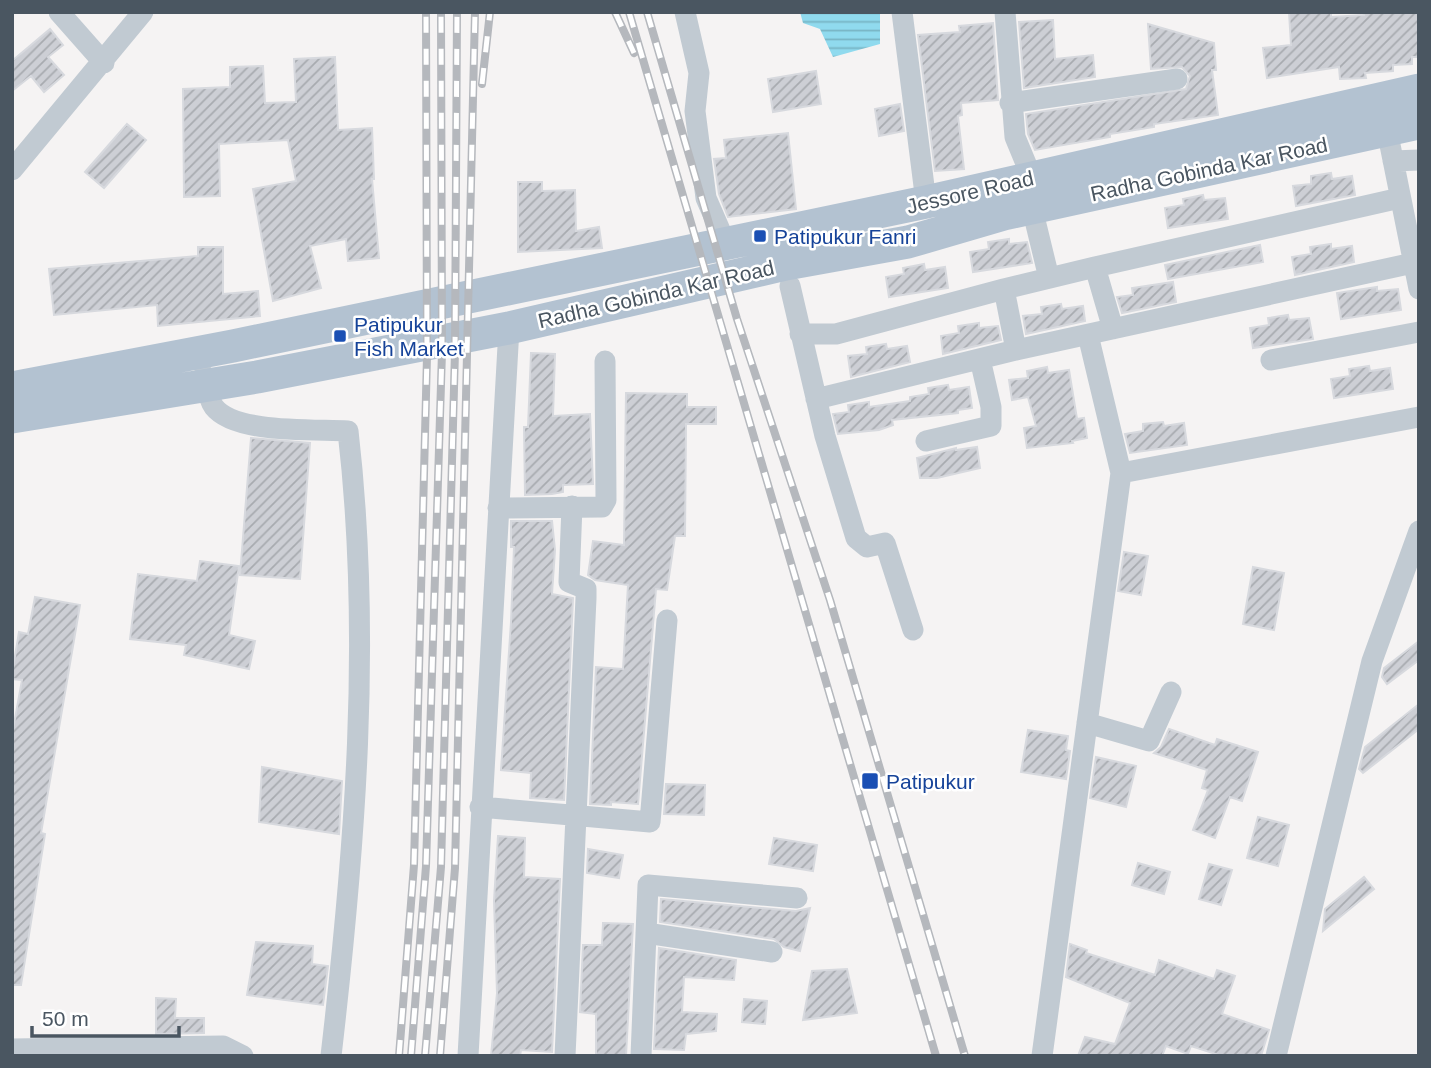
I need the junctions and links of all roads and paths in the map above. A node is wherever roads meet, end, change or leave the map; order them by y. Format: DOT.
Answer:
graph roads {
  1 [pos="59,12"];
  2 [pos="143,12"];
  3 [pos="685,12"];
  4 [pos="902,12"];
  5 [pos="1005,12"];
  6 [pos="104,62"];
  7 [pos="1177,79"];
  8 [pos="1419,90"];
  9 [pos="1380,97"];
  10 [pos="1010,103"];
  11 [pos="1419,123"];
  12 [pos="1390,146"];
  13 [pos="1419,160"];
  14 [pos="12,170"];
  15 [pos="1019,196"];
  16 [pos="1400,198"];
  17 [pos="926,202"];
  18 [pos="726,244"];
  19 [pos="1413,263"];
  20 [pos="1095,267"];
  21 [pos="1049,278"];
  22 [pos="790,286"];
  23 [pos="1004,289"];
  24 [pos="1419,289"];
  25 [pos="509,328"];
  26 [pos="1113,329"];
  27 [pos="1419,332"];
  28 [pos="800,334"];
  29 [pos="1088,335"];
  30 [pos="1016,351"];
  31 [pos="200,352"];
  32 [pos="980,359"];
  33 [pos="1270,360"];
  34 [pos="605,361"];
  35 [pos="206,385"];
  36 [pos="12,388"];
  37 [pos="816,399"];
  38 [pos="12,417"];
  39 [pos="1419,417"];
  40 [pos="926,441"];
  41 [pos="1121,473"];
  42 [pos="572,506"];
  43 [pos="498,508"];
  44 [pos="1419,531"];
  45 [pos="667,620"];
  46 [pos="913,629"];
  47 [pos="1171,692"];
  48 [pos="1087,723"];
  49 [pos="481,807"];
  50 [pos="576,815"];
  51 [pos="797,898"];
  52 [pos="646,933"];
  53 [pos="772,952"];
  54 [pos="12,1049"];
  55 [pos="243,1056"];
  56 [pos="331,1056"];
  57 [pos="468,1056"];
  58 [pos="565,1056"];
  59 [pos="641,1056"];
  60 [pos="1042,1056"];
  61 [pos="1276,1056"];
  1 -- 6 [label="street"];
  2 -- 6 [label="street"];
  3 -- 18 [label="street"];
  4 -- 17 [label="street"];
  5 -- 10 [label="street"];
  6 -- 14 [label="street"];
  7 -- 10 [label="street"];
  8 -- 9 [label="main road, Jessore Road"];
  9 -- 12 [label="street"];
  9 -- 15 [label="main road, Jessore Road"];
  10 -- 15 [label="street"];
  11 -- 12 [label="main road, Radha Gobinda Kar Road"];
  12 -- 13 [label="street"];
  12 -- 15 [label="main road, Radha Gobinda Kar Road"];
  12 -- 16 [label="street"];
  15 -- 17 [label="main road, Jessore Road"];
  15 -- 21 [label="street"];
  15 -- 25 [label="main road, Radha Gobinda Kar Road"];
  16 -- 19 [label="street"];
  16 -- 20 [label="street"];
  17 -- 18 [label="main road, Jessore Road"];
  18 -- 31 [label="main road, Jessore Road"];
  19 -- 24 [label="street"];
  19 -- 26 [label="street"];
  20 -- 21 [label="street"];
  20 -- 26 [label="street"];
  21 -- 23 [label="street"];
  22 -- 28 [label="street"];
  23 -- 28 [label="street"];
  23 -- 30 [label="street"];
  25 -- 35 [label="main road, Radha Gobinda Kar Road"];
  25 -- 43 [label="street"];
  26 -- 29 [label="street"];
  27 -- 33 [label="street"];
  28 -- 37 [label="street"];
  29 -- 30 [label="street"];
  29 -- 41 [label="street"];
  30 -- 32 [label="street"];
  31 -- 35 [label="street"];
  31 -- 36 [label="main road, Jessore Road"];
  32 -- 37 [label="street"];
  32 -- 40 [label="street"];
  34 -- 42 [label="street"];
  35 -- 38 [label="main road, Radha Gobinda Kar Road"];
  35 -- 56 [label="street"];
  37 -- 46 [label="street"];
  39 -- 41 [label="street"];
  41 -- 48 [label="street"];
  42 -- 43 [label="street"];
  42 -- 50 [label="street"];
  43 -- 49 [label="street"];
  44 -- 61 [label="street"];
  45 -- 50 [label="street"];
  47 -- 48 [label="street"];
  48 -- 60 [label="street"];
  49 -- 50 [label="street"];
  49 -- 57 [label="street"];
  50 -- 58 [label="street"];
  51 -- 52 [label="street"];
  52 -- 53 [label="street"];
  52 -- 59 [label="street"];
  54 -- 55 [label="street"];
}
